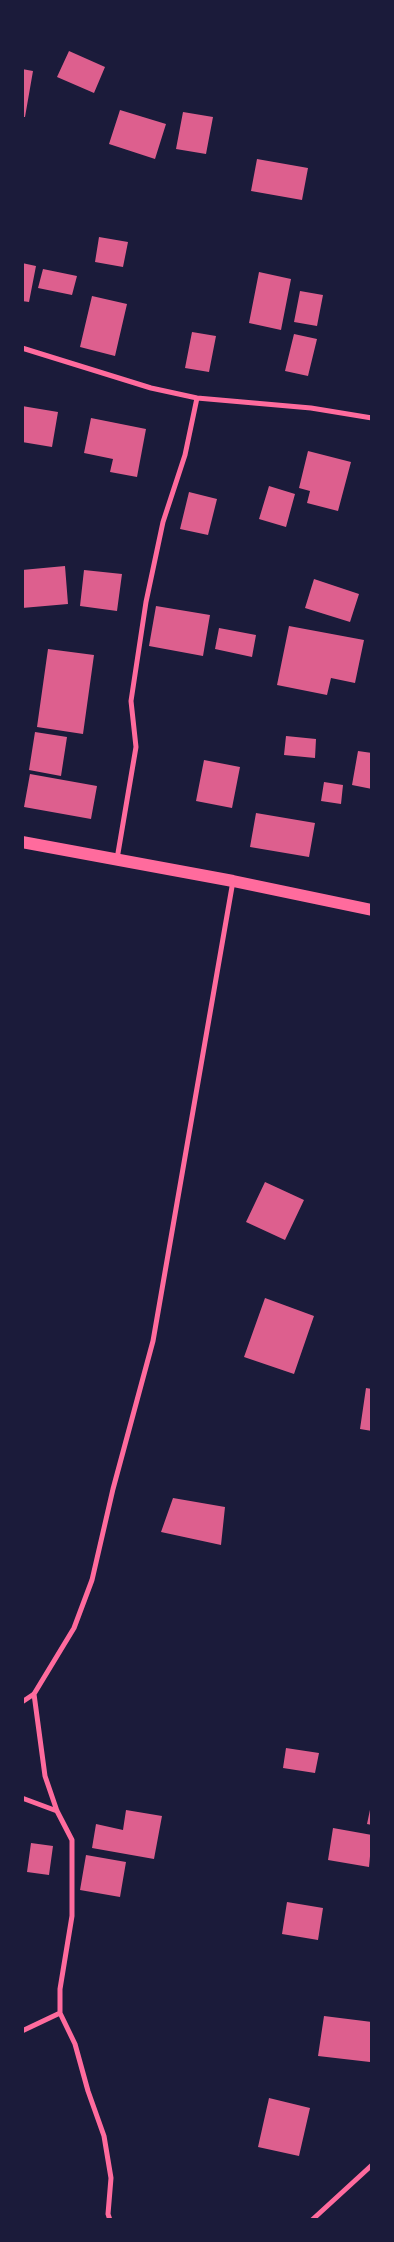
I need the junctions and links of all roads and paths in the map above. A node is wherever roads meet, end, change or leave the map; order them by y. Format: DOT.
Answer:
graph roads {
  1 [pos="22,348"];
  2 [pos="197,398"];
  3 [pos="372,418"];
  4 [pos="22,842"];
  5 [pos="117,859"];
  6 [pos="233,881"];
  7 [pos="372,910"];
  8 [pos="34,1694"];
  9 [pos="22,1702"];
  10 [pos="22,1798"];
  11 [pos="57,1811"];
  12 [pos="60,2013"];
  13 [pos="22,2031"];
  14 [pos="372,2165"];
  15 [pos="110,2220"];
  16 [pos="312,2220"];
  1 -- 2 [label="street"];
  2 -- 3 [label="street"];
  2 -- 5 [label="street"];
  4 -- 5 [label="main road"];
  5 -- 6 [label="main road"];
  6 -- 7 [label="main road"];
  6 -- 8 [label="street"];
  8 -- 9 [label="street"];
  8 -- 11 [label="street"];
  10 -- 11 [label="street"];
  11 -- 12 [label="street"];
  12 -- 13 [label="street"];
  12 -- 15 [label="street"];
  14 -- 16 [label="street"];
}
